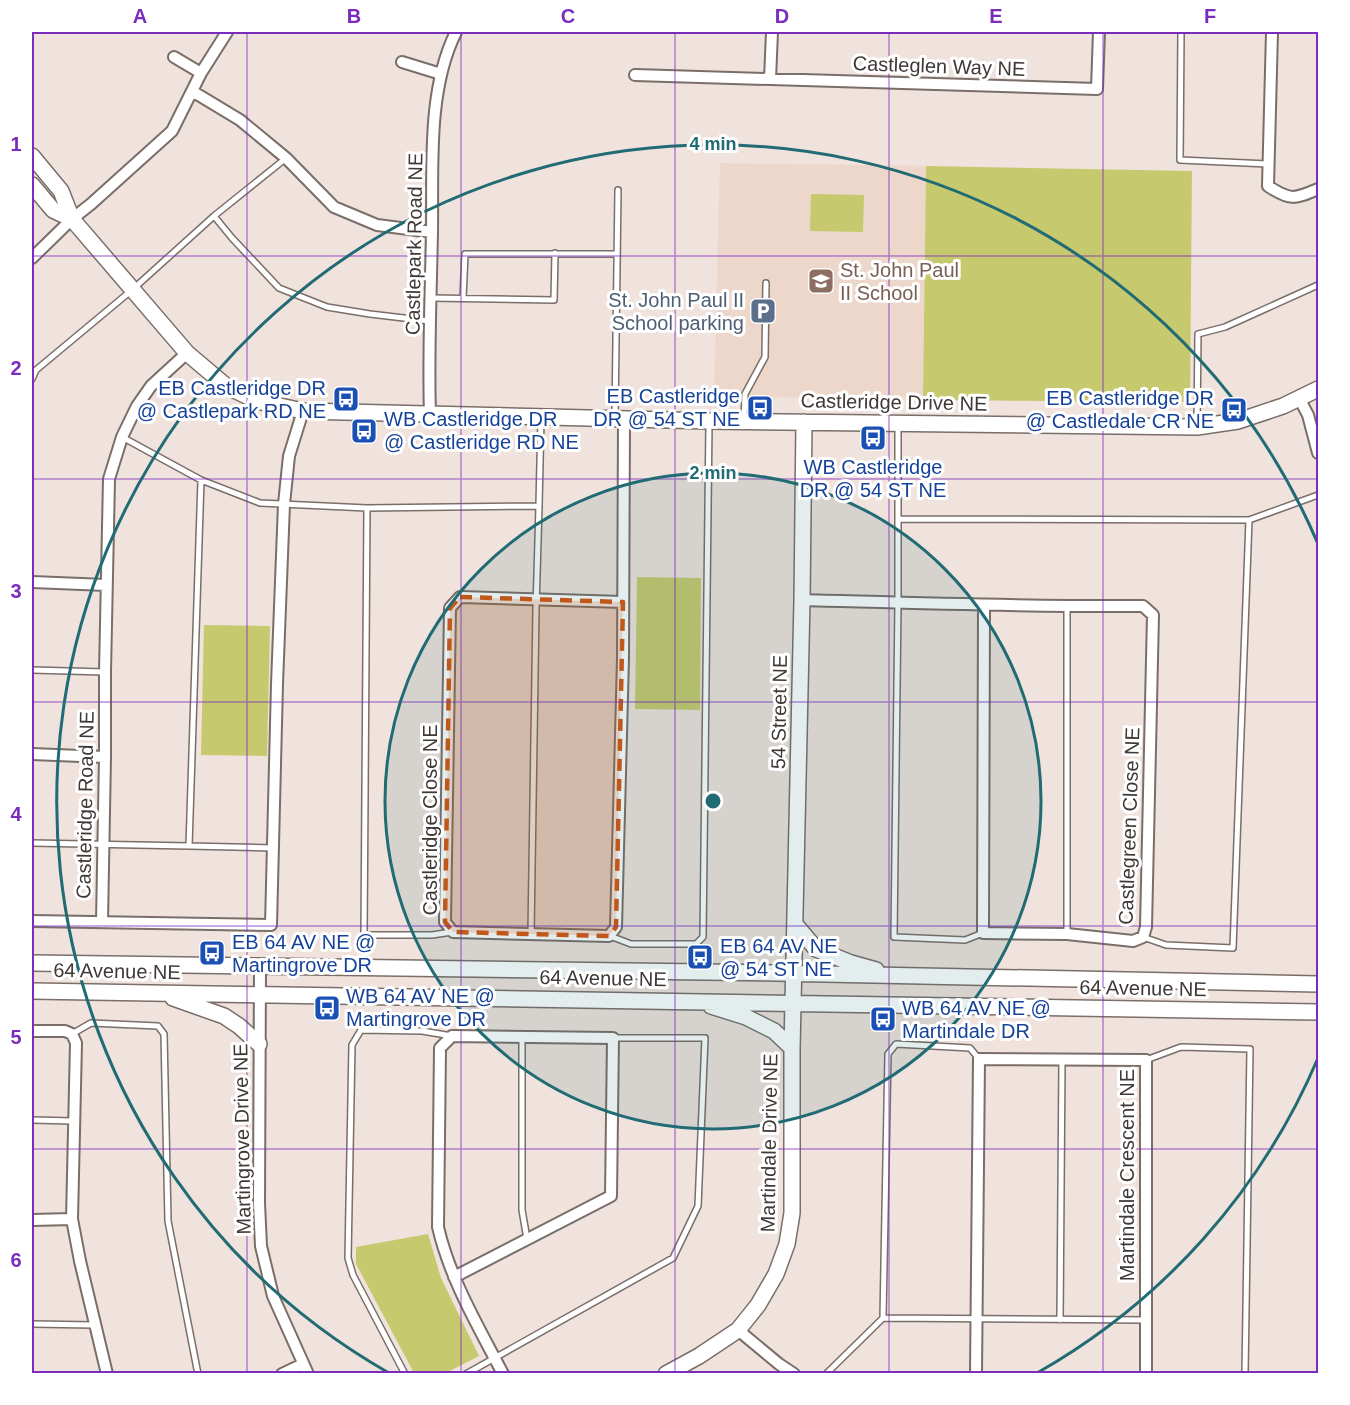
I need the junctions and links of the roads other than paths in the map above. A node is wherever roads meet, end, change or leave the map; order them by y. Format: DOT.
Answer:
graph roads {
  1 [pos="227,32"];
  2 [pos="456,32"];
  3 [pos="772,32"];
  4 [pos="1099,32"];
  5 [pos="1181,32"];
  6 [pos="1272,32"];
  7 [pos="174,57"];
  8 [pos="402,62"];
  9 [pos="201,73"];
  10 [pos="441,74"];
  11 [pos="635,75"];
  12 [pos="770,79"];
  13 [pos="192,91"];
  14 [pos="32,156"];
  15 [pos="286,158"];
  16 [pos="1268,164"];
  17 [pos="32,185"];
  18 [pos="1318,189"];
  19 [pos="618,190"];
  20 [pos="214,216"];
  21 [pos="72,219"];
  22 [pos="432,232"];
  23 [pos="555,253"];
  24 [pos="617,254"];
  25 [pos="32,258"];
  26 [pos="766,283"];
  27 [pos="1318,285"];
  28 [pos="132,290"];
  29 [pos="431,298"];
  30 [pos="463,298"];
  31 [pos="431,321"];
  32 [pos="187,353"];
  33 [pos="32,379"];
  34 [pos="1318,389"];
  35 [pos="1299,398"];
  36 [pos="303,411"];
  37 [pos="430,415"];
  38 [pos="541,418"];
  39 [pos="620,419"];
  40 [pos="709,421"];
  41 [pos="744,421"];
  42 [pos="804,422"];
  43 [pos="898,423"];
  44 [pos="1197,427"];
  45 [pos="122,437"];
  46 [pos="1318,453"];
  47 [pos="201,480"];
  48 [pos="1318,495"];
  49 [pos="284,504"];
  50 [pos="539,506"];
  51 [pos="368,508"];
  52 [pos="898,519"];
  53 [pos="1249,520"];
  54 [pos="32,582"];
  55 [pos="106,585"];
  56 [pos="536,598"];
  57 [pos="802,600"];
  58 [pos="623,602"];
  59 [pos="898,602"];
  60 [pos="984,604"];
  61 [pos="1067,607"];
  62 [pos="32,670"];
  63 [pos="105,672"];
  64 [pos="32,754"];
  65 [pos="105,757"];
  66 [pos="32,843"];
  67 [pos="103,845"];
  68 [pos="189,846"];
  69 [pos="273,848"];
  70 [pos="32,921"];
  71 [pos="102,922"];
  72 [pos="795,924"];
  73 [pos="453,932"];
  74 [pos="531,933"];
  75 [pos="983,933"];
  76 [pos="1067,934"];
  77 [pos="609,936"];
  78 [pos="1143,937"];
  79 [pos="32,963"];
  80 [pos="260,967"];
  81 [pos="794,974"];
  82 [pos="895,976"];
  83 [pos="1318,984"];
  84 [pos="32,991"];
  85 [pos="159,993"];
  86 [pos="259,995"];
  87 [pos="691,1000"];
  88 [pos="794,1003"];
  89 [pos="1318,1012"];
  90 [pos="32,1031"];
  91 [pos="72,1034"];
  92 [pos="452,1036"];
  93 [pos="522,1036"];
  94 [pos="613,1038"];
  95 [pos="259,1044"];
  96 [pos="792,1048"];
  97 [pos="979,1059"];
  98 [pos="1062,1059"];
  99 [pos="1146,1060"];
  100 [pos="32,1120"];
  101 [pos="75,1120"];
  102 [pos="72,1219"];
  103 [pos="32,1220"];
  104 [pos="527,1239"];
  105 [pos="454,1277"];
  106 [pos="883,1318"];
  107 [pos="976,1318"];
  108 [pos="1060,1320"];
  109 [pos="1146,1320"];
  110 [pos="32,1324"];
  111 [pos="96,1325"];
  112 [pos="738,1330"];
  113 [pos="495,1359"];
  114 [pos="305,1369"];
  115 [pos="107,1374"];
  116 [pos="198,1374"];
  117 [pos="282,1374"];
  118 [pos="405,1374"];
  119 [pos="466,1374"];
  120 [pos="503,1374"];
  121 [pos="666,1374"];
  122 [pos="794,1374"];
  123 [pos="826,1374"];
  124 [pos="976,1374"];
  125 [pos="1146,1374"];
  126 [pos="1245,1374"];
  1 -- 9 [label="street"];
  2 -- 10 [label="street, Castlepark Road NE"];
  3 -- 12 [label="street"];
  4 -- 12 [label="street, Castleglen Way NE"];
  5 -- 16 [label="lane"];
  6 -- 16 [label="street"];
  7 -- 9 [label="street"];
  8 -- 10 [label="street"];
  9 -- 13 [label="street"];
  10 -- 22 [label="street, Castlepark Road NE"];
  11 -- 12 [label="street"];
  13 -- 15 [label="street"];
  13 -- 21 [label="street"];
  14 -- 21 [label="main road, Castleridge Drive NE"];
  15 -- 20 [label="lane"];
  15 -- 22 [label="street"];
  16 -- 18 [label="street"];
  17 -- 21 [label="main road, Castleridge Drive NE"];
  19 -- 24 [label="lane"];
  20 -- 28 [label="lane"];
  20 -- 31 [label="lane"];
  21 -- 25 [label="street"];
  21 -- 28 [label="main road, Castleridge Drive NE"];
  22 -- 29 [label="street, Castlepark Road NE"];
  23 -- 24 [label="lane"];
  23 -- 30 [label="lane"];
  23 -- 30 [label="lane"];
  24 -- 39 [label="lane"];
  26 -- 41 [label="lane"];
  27 -- 44 [label="lane"];
  28 -- 32 [label="main road, Castleridge Drive NE"];
  28 -- 33 [label="lane"];
  29 -- 30 [label="lane"];
  29 -- 31 [label="street, Castlepark Road NE"];
  31 -- 37 [label="street, Castlepark Road NE"];
  32 -- 36 [label="main road, Castleridge Drive NE"];
  32 -- 45 [label="street, Castleridge Road NE"];
  34 -- 35 [label="main road, Castleridge Drive NE"];
  35 -- 44 [label="main road, Castleridge Drive NE"];
  35 -- 46 [label="street"];
  36 -- 37 [label="main road, Castleridge Drive NE"];
  36 -- 49 [label="street, Castleridge Road NE"];
  37 -- 38 [label="main road, Castleridge Drive NE"];
  38 -- 39 [label="main road, Castleridge Drive NE"];
  38 -- 50 [label="lane"];
  39 -- 40 [label="main road, Castleridge Drive NE"];
  39 -- 58 [label="street"];
  40 -- 41 [label="main road, Castleridge Drive NE"];
  40 -- 77 [label="lane"];
  41 -- 42 [label="main road, Castleridge Drive NE"];
  42 -- 43 [label="main road, Castleridge Drive NE"];
  42 -- 57 [label="main road, 54 Street NE"];
  43 -- 44 [label="main road, Castleridge Drive NE"];
  43 -- 52 [label="lane"];
  45 -- 47 [label="lane"];
  45 -- 55 [label="street, Castleridge Road NE"];
  47 -- 49 [label="lane"];
  47 -- 68 [label="lane"];
  48 -- 53 [label="lane"];
  49 -- 51 [label="lane"];
  49 -- 69 [label="street, Castleridge Road NE"];
  50 -- 51 [label="lane"];
  50 -- 56 [label="lane"];
  51 -- 73 [label="lane"];
  52 -- 53 [label="lane"];
  52 -- 59 [label="lane"];
  53 -- 78 [label="lane"];
  54 -- 55 [label="street"];
  55 -- 63 [label="street, Castleridge Road NE"];
  56 -- 58 [label="street, Castleridge Close NE"];
  56 -- 73 [label="street, Castleridge Close NE"];
  56 -- 74 [label="lane"];
  57 -- 59 [label="street, Castlegreen Close NE"];
  57 -- 72 [label="main road, 54 Street NE"];
  58 -- 77 [label="street"];
  59 -- 60 [label="street, Castlegreen Close NE"];
  59 -- 75 [label="lane"];
  60 -- 61 [label="street, Castlegreen Close NE"];
  60 -- 75 [label="street"];
  61 -- 76 [label="lane"];
  61 -- 78 [label="street, Castlegreen Close NE"];
  62 -- 63 [label="lane"];
  63 -- 65 [label="street, Castleridge Road NE"];
  64 -- 65 [label="street"];
  65 -- 67 [label="street, Castleridge Road NE"];
  66 -- 67 [label="lane"];
  67 -- 68 [label="lane"];
  67 -- 71 [label="street, Castleridge Road NE"];
  68 -- 69 [label="lane"];
  69 -- 71 [label="street, Castleridge Road NE"];
  70 -- 71 [label="street"];
  72 -- 81 [label="main road, 54 Street NE"];
  72 -- 82 [label="main road"];
  73 -- 74 [label="street, Castleridge Close NE"];
  74 -- 77 [label="street, Castleridge Close NE"];
  75 -- 76 [label="street, Castlegreen Close NE"];
  76 -- 78 [label="street, Castlegreen Close NE"];
  79 -- 80 [label="main road, 64 Avenue NE"];
  80 -- 81 [label="main road, 64 Avenue NE"];
  80 -- 86 [label="street, Martingrove Drive NE"];
  81 -- 82 [label="main road, 64 Avenue NE"];
  81 -- 88 [label="main road, 54 Street NE"];
  82 -- 83 [label="main road, 64 Avenue NE"];
  84 -- 85 [label="main road, 64 Avenue NE"];
  85 -- 86 [label="main road, 64 Avenue NE"];
  85 -- 95 [label="main road"];
  86 -- 87 [label="main road, 64 Avenue NE"];
  86 -- 95 [label="street, Martingrove Drive NE"];
  87 -- 88 [label="main road, 64 Avenue NE"];
  87 -- 96 [label="main road"];
  88 -- 89 [label="main road, 64 Avenue NE"];
  88 -- 96 [label="main road, Martindale Drive NE"];
  90 -- 91 [label="street"];
  91 -- 101 [label="street"];
  91 -- 116 [label="lane"];
  92 -- 93 [label="street"];
  92 -- 105 [label="street"];
  92 -- 118 [label="lane"];
  93 -- 94 [label="street"];
  93 -- 104 [label="lane"];
  94 -- 104 [label="street"];
  94 -- 113 [label="lane"];
  95 -- 114 [label="street, Martingrove Drive NE"];
  96 -- 112 [label="main road, Martindale Drive NE"];
  97 -- 98 [label="street, Martindale Crescent NE"];
  97 -- 106 [label="lane"];
  97 -- 107 [label="street"];
  98 -- 99 [label="street, Martindale Crescent NE"];
  98 -- 108 [label="lane"];
  99 -- 109 [label="street, Martindale Crescent NE"];
  99 -- 126 [label="lane"];
  100 -- 101 [label="lane"];
  101 -- 102 [label="street"];
  102 -- 103 [label="street"];
  102 -- 111 [label="street"];
  104 -- 105 [label="street"];
  105 -- 113 [label="street"];
  106 -- 107 [label="lane"];
  106 -- 123 [label="lane"];
  107 -- 108 [label="lane"];
  107 -- 124 [label="street"];
  108 -- 109 [label="lane"];
  109 -- 125 [label="street, Martindale Crescent NE"];
  110 -- 111 [label="lane"];
  111 -- 115 [label="street"];
  112 -- 121 [label="main road, Martindale Drive NE"];
  112 -- 122 [label="street"];
  113 -- 119 [label="lane"];
  113 -- 120 [label="street"];
  114 -- 117 [label="street"];
}
